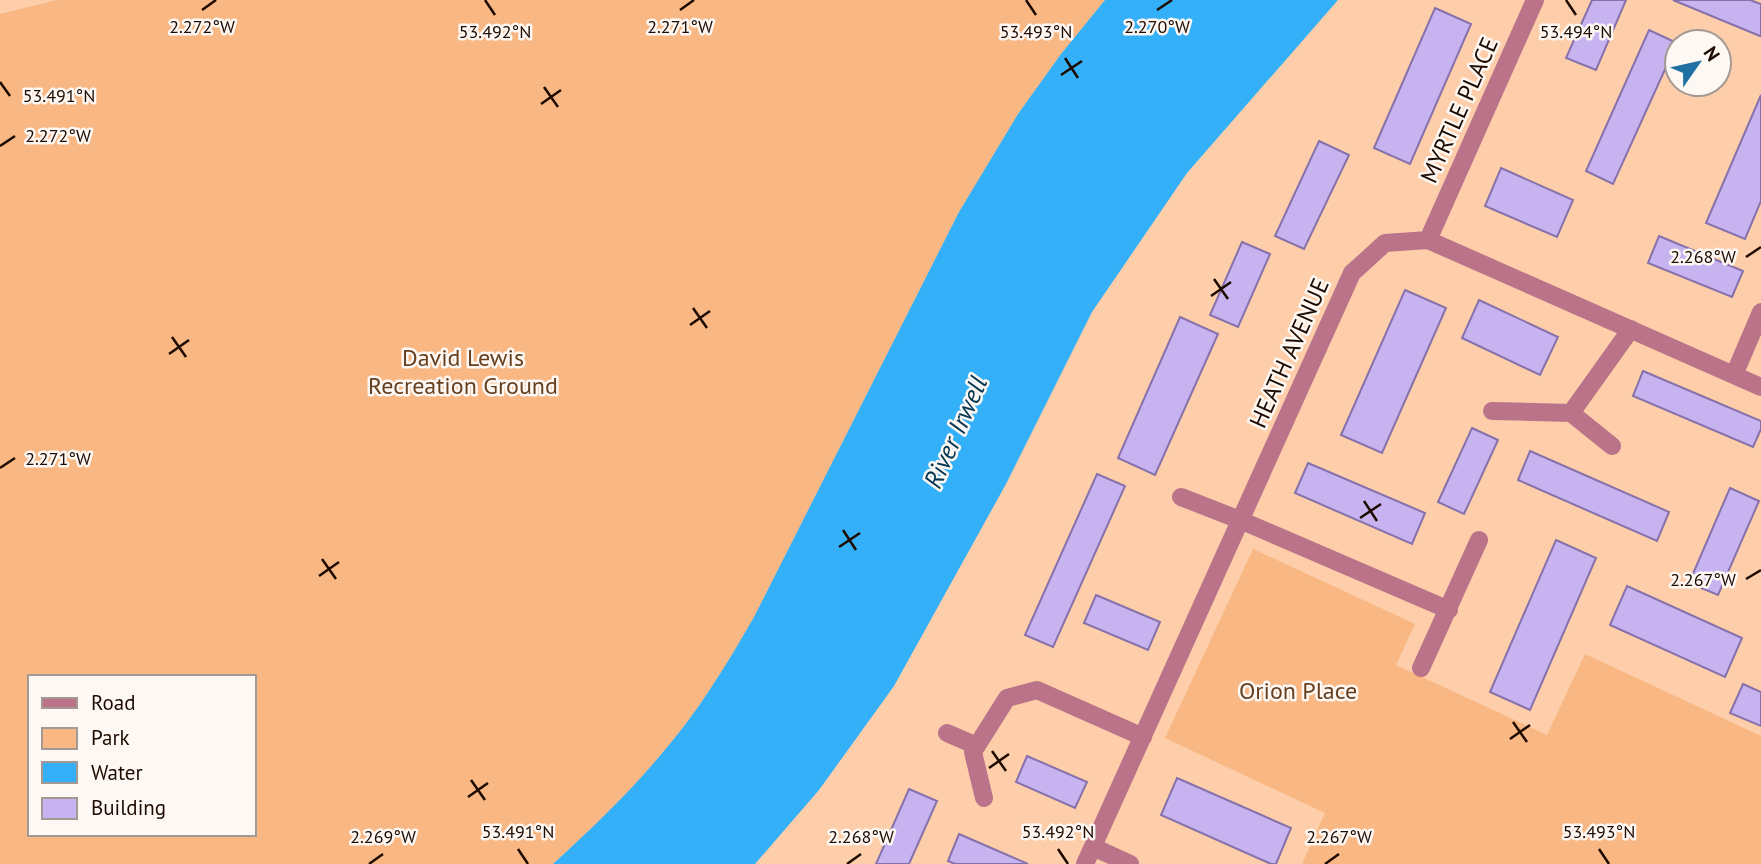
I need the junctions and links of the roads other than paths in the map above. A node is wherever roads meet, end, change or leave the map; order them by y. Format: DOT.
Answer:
graph roads {
  1 [pos="1535,0"];
  2 [pos="1428,240"];
  3 [pos="1761,312"];
  4 [pos="1631,329"];
  5 [pos="1734,375"];
  6 [pos="1761,387"];
  7 [pos="1492,411"];
  8 [pos="1571,413"];
  9 [pos="1612,446"];
  10 [pos="1181,497"];
  11 [pos="1240,520"];
  12 [pos="1479,540"];
  13 [pos="1449,610"];
  14 [pos="1421,668"];
  15 [pos="947,733"];
  16 [pos="1143,737"];
  17 [pos="977,746"];
  18 [pos="984,798"];
  19 [pos="1093,847"];
  20 [pos="1085,864"];
  21 [pos="1129,864"];
  1 -- 2 [label="street, MYRTLE PLACE"];
  2 -- 4 [label="street, HEATH AVENUE"];
  2 -- 11 [label="street, HEATH AVENUE"];
  3 -- 5 [label="street"];
  4 -- 5 [label="street, HEATH AVENUE"];
  4 -- 8 [label="street"];
  5 -- 6 [label="street, HEATH AVENUE"];
  7 -- 8 [label="street"];
  8 -- 9 [label="street"];
  10 -- 11 [label="street"];
  11 -- 13 [label="street"];
  11 -- 16 [label="street, HEATH AVENUE"];
  12 -- 13 [label="street"];
  13 -- 14 [label="street"];
  15 -- 17 [label="street"];
  16 -- 17 [label="street"];
  16 -- 19 [label="street, HEATH AVENUE"];
  17 -- 18 [label="street"];
  19 -- 20 [label="street, HEATH AVENUE"];
  19 -- 21 [label="street"];
}
